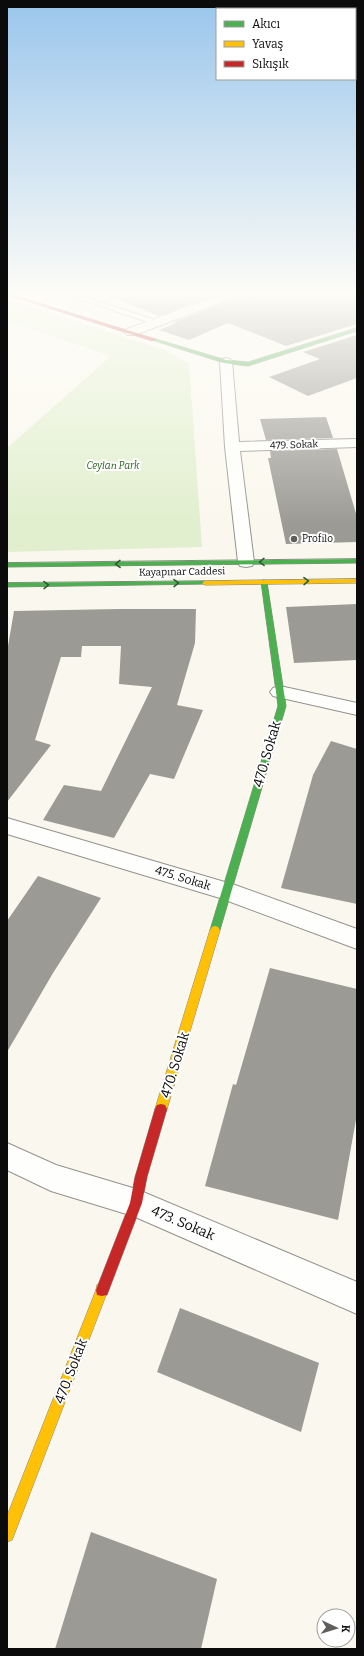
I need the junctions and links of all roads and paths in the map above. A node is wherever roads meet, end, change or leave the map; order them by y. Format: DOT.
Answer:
graph roads {
  1 [pos="227,370"];
  2 [pos="357,443"];
  3 [pos="232,447"];
  4 [pos="357,561"];
  5 [pos="246,562"];
  6 [pos="7,565"];
  7 [pos="357,581"];
  8 [pos="264,582"];
  9 [pos="7,585"];
  10 [pos="280,692"];
  11 [pos="357,710"];
  12 [pos="7,826"];
  13 [pos="227,891"];
  14 [pos="357,940"];
  15 [pos="7,1156"];
  16 [pos="136,1203"];
  17 [pos="357,1298"];
  18 [pos="7,1535"];
  1 -- 3 [label="street"];
  2 -- 3 [label="street, 479. Sokak"];
  3 -- 5 [label="street"];
  4 -- 5 [label="street, Kayapınar Caddesi, one-way"];
  5 -- 6 [label="street, Kayapınar Caddesi, one-way"];
  8 -- 7 [label="street, Kayapınar Caddesi, one-way"];
  9 -- 8 [label="street, Kayapınar Caddesi, one-way"];
  8 -- 10 [label="street, 470. Sokak"];
  10 -- 11 [label="street"];
  10 -- 13 [label="street, 470. Sokak"];
  12 -- 13 [label="street, 475. Sokak"];
  13 -- 14 [label="street, 475. Sokak"];
  13 -- 16 [label="street, 470. Sokak"];
  15 -- 16 [label="street, 473. Sokak"];
  16 -- 17 [label="street, 473. Sokak"];
  16 -- 18 [label="street, 470. Sokak"];
}
